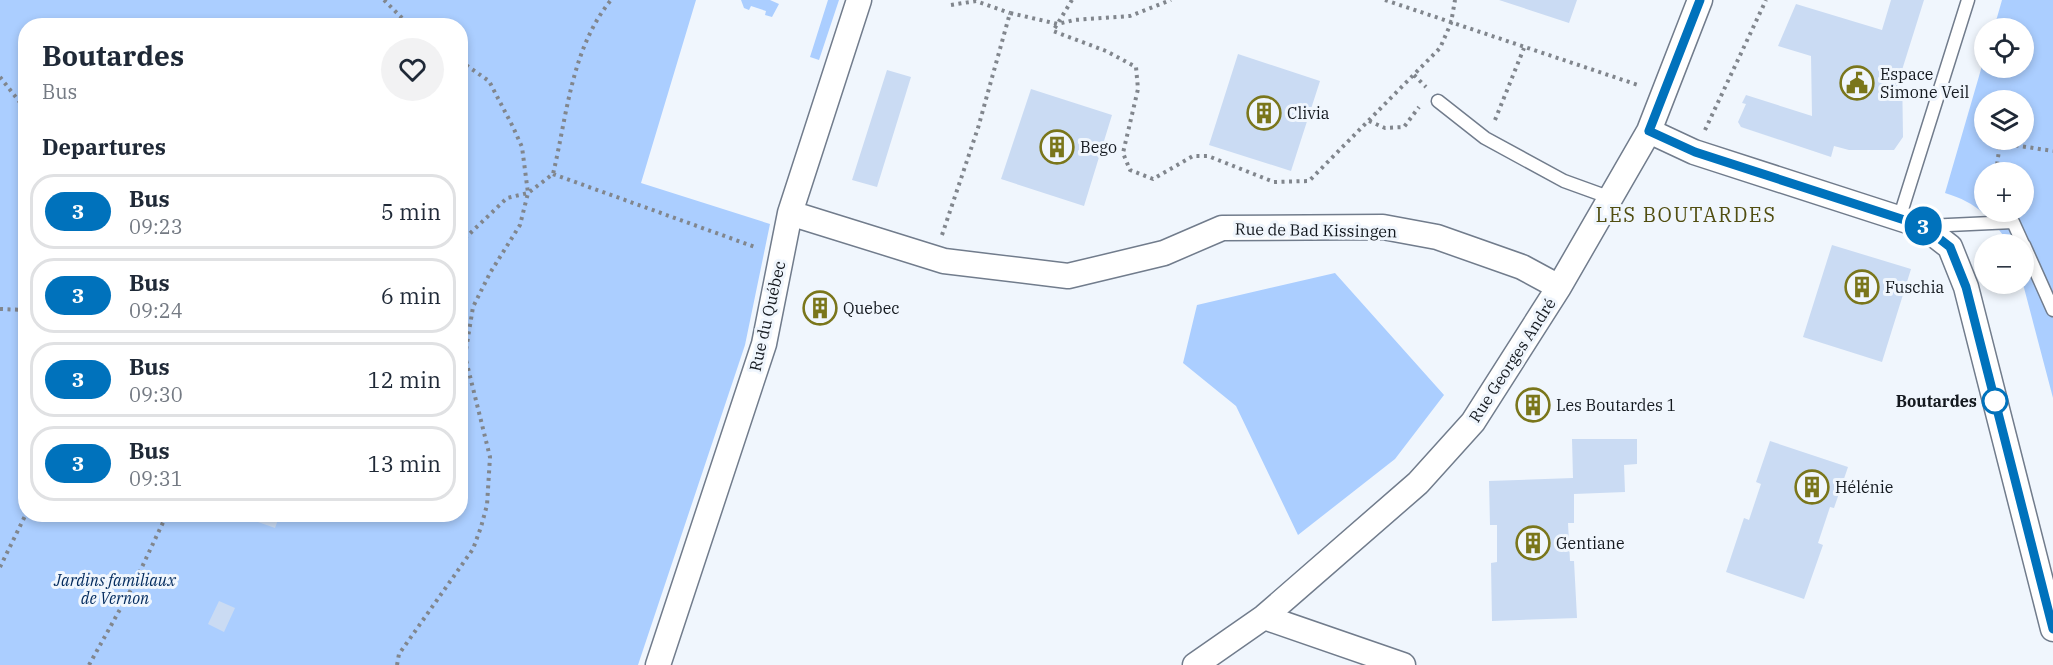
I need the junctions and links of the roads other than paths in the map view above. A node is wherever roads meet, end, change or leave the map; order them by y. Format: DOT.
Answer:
graph roads {
  1 [pos="859,0"];
  2 [pos="1700,0"];
  3 [pos="1968,0"];
  4 [pos="1434,97"];
  5 [pos="1649,131"];
  6 [pos="1611,198"];
  7 [pos="790,213"];
  8 [pos="1899,219"];
  9 [pos="1923,226"];
  10 [pos="2018,234"];
  11 [pos="2034,269"];
  12 [pos="1559,287"];
  13 [pos="2053,310"];
  14 [pos="1264,617"];
  15 [pos="2053,629"];
  16 [pos="658,665"];
  17 [pos="1195,665"];
  18 [pos="1403,665"];
  1 -- 7 [label="street, Rue du Québec"];
  2 -- 5 [label="street, Rue Georges André"];
  3 -- 8 [label="lane"];
  4 -- 6 [label="lane"];
  5 -- 6 [label="street, Rue Georges André"];
  5 -- 8 [label="street"];
  6 -- 12 [label="street, Rue Georges André"];
  7 -- 12 [label="street, Rue de Bad Kissingen"];
  7 -- 16 [label="street, Rue du Québec"];
  8 -- 9 [label="street"];
  9 -- 10 [label="lane"];
  9 -- 15 [label="street"];
  11 -- 13 [label="lane"];
  12 -- 14 [label="street, Rue Georges André"];
  14 -- 17 [label="street, Rue Georges André"];
  14 -- 18 [label="street"];
}
